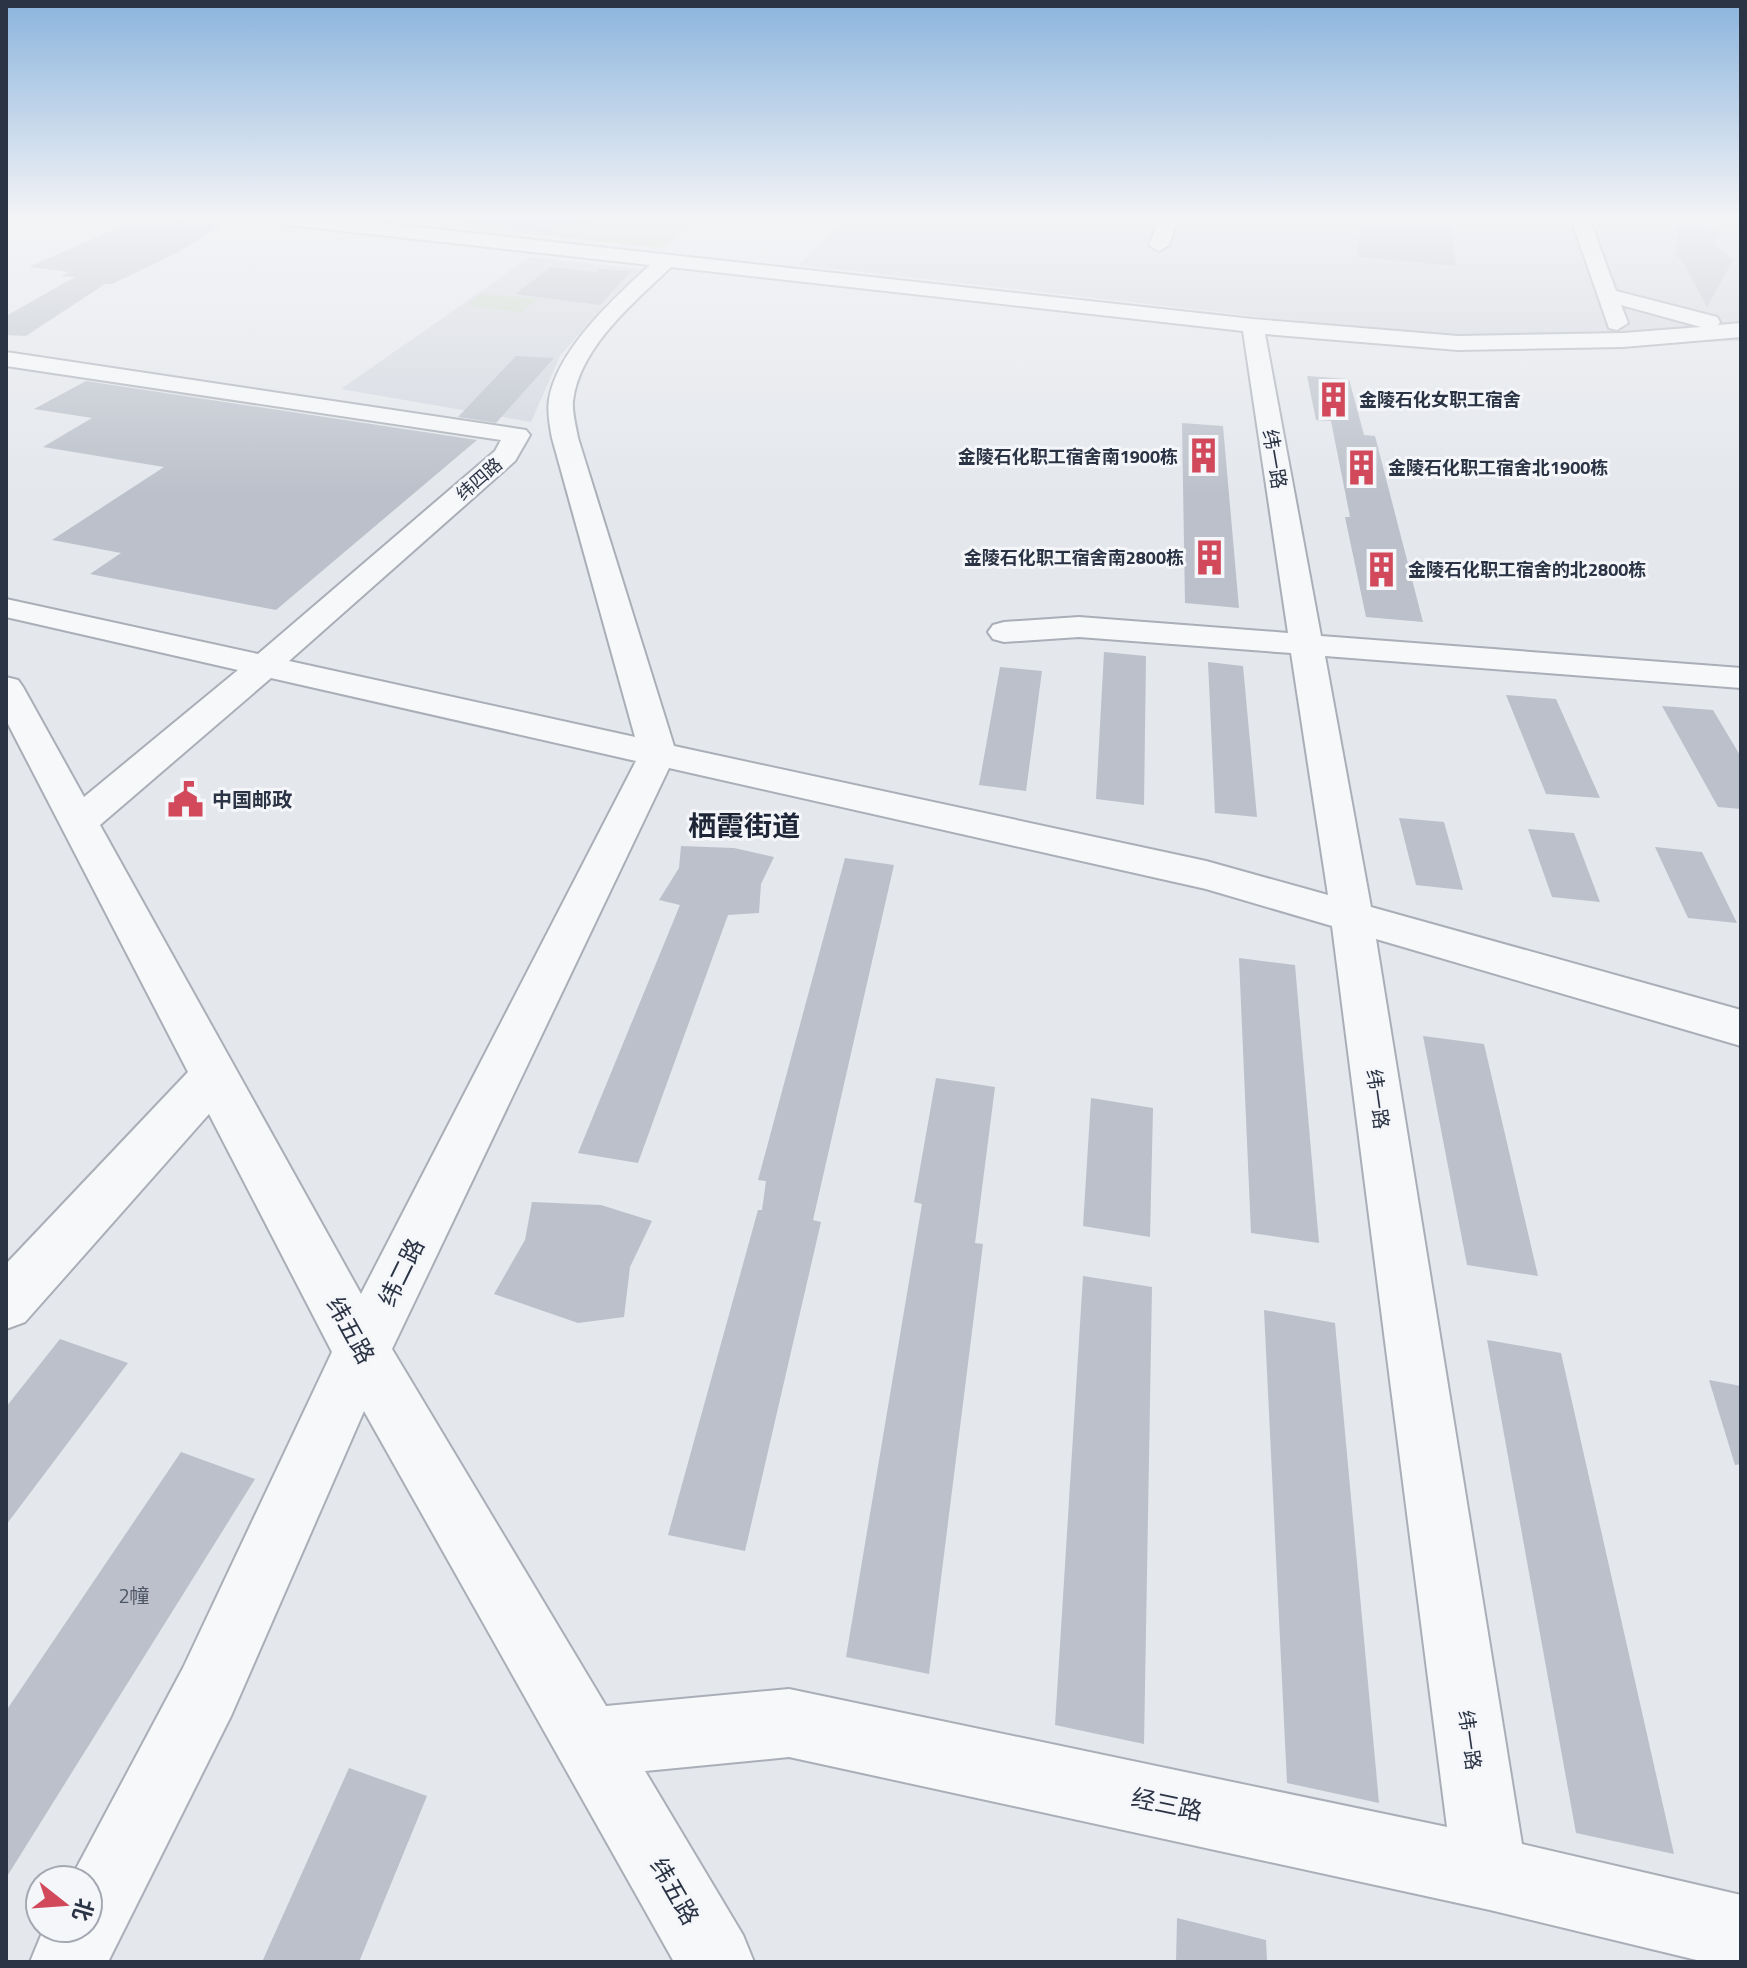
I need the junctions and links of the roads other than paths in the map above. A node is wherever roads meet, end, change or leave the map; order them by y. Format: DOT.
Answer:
graph roads {
  1 [pos="615,310"];
  2 [pos="1110,310"];
  3 [pos="1612,310"];
  4 [pos="1663,310"];
  5 [pos="1253,326"];
  6 [pos="1740,330"];
  7 [pos="1623,340"];
  8 [pos="6,359"];
  9 [pos="6,608"];
  10 [pos="1004,632"];
  11 [pos="1307,646"];
  12 [pos="264,666"];
  13 [pos="1741,678"];
  14 [pos="6,687"];
  15 [pos="658,754"];
  16 [pos="78,823"];
  17 [pos="1352,917"];
  18 [pos="1741,1028"];
  19 [pos="214,1076"];
  20 [pos="6,1303"];
  21 [pos="362,1351"];
  22 [pos="588,1742"];
  23 [pos="1490,1873"];
  24 [pos="104,1891"];
  25 [pos="1741,1933"];
  26 [pos="77,1944"];
  27 [pos="68,1962"];
  28 [pos="716,1962"];
  1 -- 15 [label="street"];
  2 -- 5 [label="street"];
  3 -- 7 [label="street"];
  4 -- 6 [label="street"];
  5 -- 7 [label="street"];
  5 -- 11 [label="street, 纬一路"];
  6 -- 7 [label="street"];
  8 -- 12 [label="street, 纬四路"];
  9 -- 12 [label="street"];
  10 -- 11 [label="street"];
  11 -- 13 [label="street"];
  11 -- 17 [label="street, 纬一路"];
  12 -- 15 [label="street"];
  12 -- 16 [label="street, 纬四路"];
  14 -- 16 [label="street, 纬五路"];
  15 -- 17 [label="street"];
  15 -- 21 [label="street, 纬二路"];
  16 -- 19 [label="street, 纬五路"];
  17 -- 18 [label="street"];
  17 -- 23 [label="street, 纬一路"];
  19 -- 20 [label="street"];
  19 -- 21 [label="street, 纬五路"];
  21 -- 22 [label="street, 纬五路"];
  21 -- 24 [label="street, 纬二路"];
  22 -- 23 [label="street, 经三路"];
  22 -- 28 [label="street, 纬五路"];
  23 -- 25 [label="street, 经三路"];
  26 -- 27 [label="street"];
}
